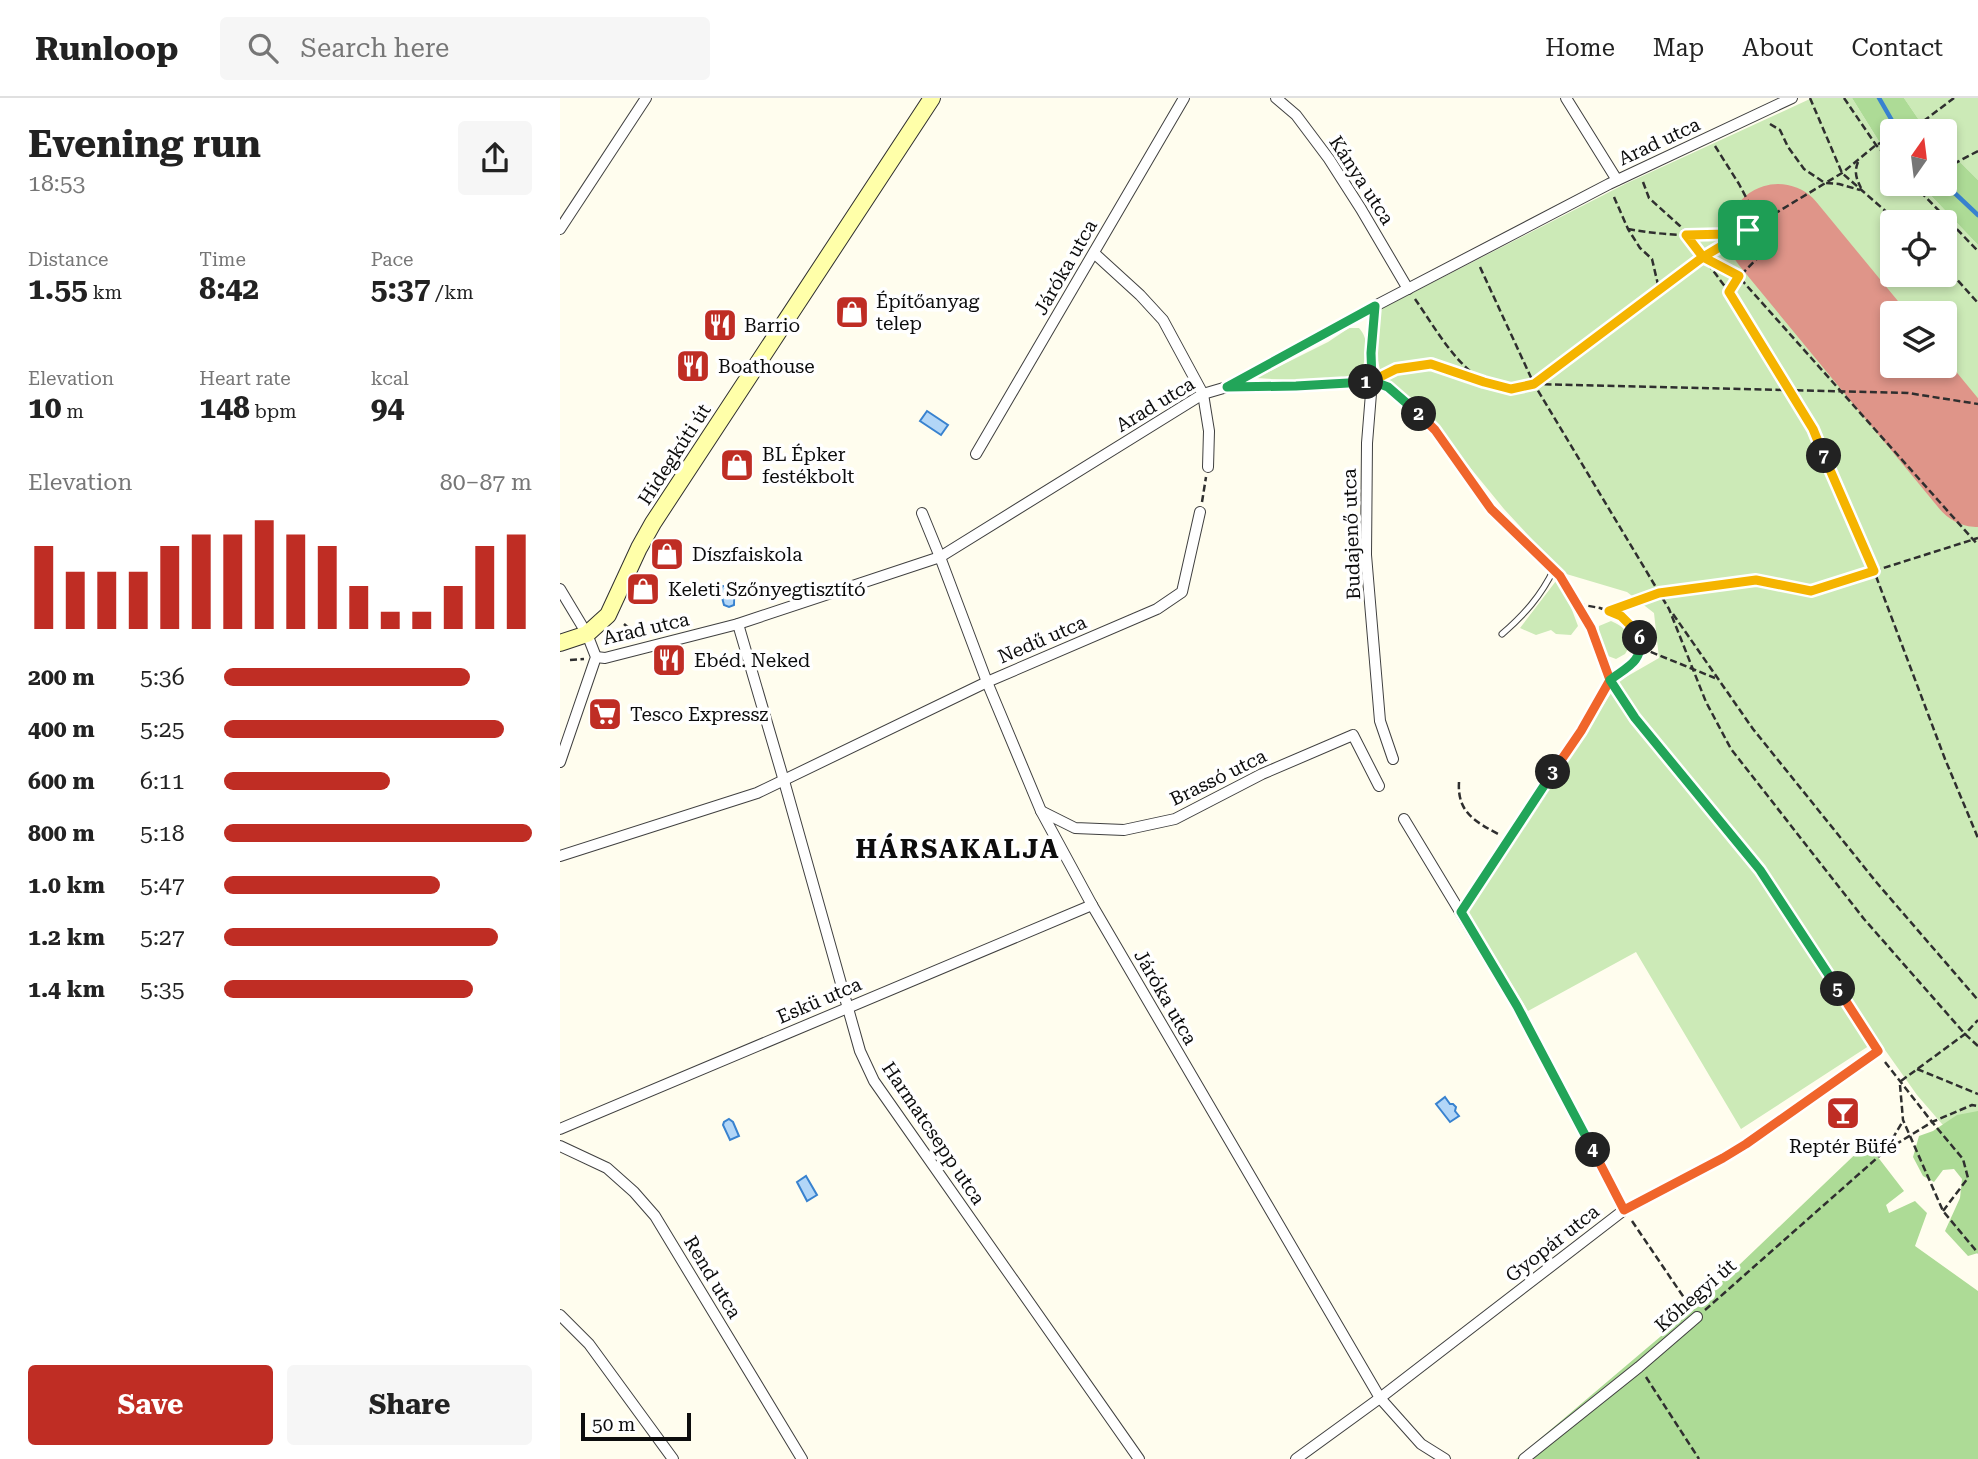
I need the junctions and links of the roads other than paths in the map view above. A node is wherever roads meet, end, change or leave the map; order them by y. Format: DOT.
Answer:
graph roads {
  1 [pos="646,98"];
  2 [pos="932,98"];
  3 [pos="1184,98"];
  4 [pos="1276,98"];
  5 [pos="1566,98"];
  6 [pos="1792,98"];
  7 [pos="1613,182"];
  8 [pos="560,229"];
  9 [pos="1094,253"];
  10 [pos="1408,289"];
  11 [pos="1375,306"];
  12 [pos="1372,381"];
  13 [pos="1227,387"];
  14 [pos="1203,394"];
  15 [pos="976,454"];
  16 [pos="1208,467"];
  17 [pos="1200,512"];
  18 [pos="922,513"];
  19 [pos="940,557"];
  20 [pos="1553,569"];
  21 [pos="560,589"];
  22 [pos="738,624"];
  23 [pos="587,634"];
  24 [pos="1503,634"];
  25 [pos="560,643"];
  26 [pos="596,657"];
  27 [pos="987,682"];
  28 [pos="1581,731"];
  29 [pos="1393,758"];
  30 [pos="560,762"];
  31 [pos="784,781"];
  32 [pos="1379,786"];
  33 [pos="1041,811"];
  34 [pos="1404,819"];
  35 [pos="560,856"];
  36 [pos="1092,905"];
  37 [pos="1461,912"];
  38 [pos="847,1006"];
  39 [pos="1878,1051"];
  40 [pos="560,1129"];
  41 [pos="560,1146"];
  42 [pos="1624,1210"];
  43 [pos="560,1315"];
  44 [pos="1697,1317"];
  45 [pos="1380,1398"];
  46 [pos="673,1459"];
  47 [pos="802,1459"];
  48 [pos="1139,1459"];
  49 [pos="1296,1459"];
  50 [pos="1445,1459"];
  51 [pos="1524,1459"];
  1 -- 8 [label="street"];
  2 -- 23 [label="main road, Hidegkúti út"];
  3 -- 9 [label="street, Járóka utca"];
  4 -- 10 [label="street, Kánya utca"];
  5 -- 7 [label="street"];
  6 -- 7 [label="street, Arad utca"];
  7 -- 10 [label="street, Arad utca"];
  9 -- 14 [label="street"];
  9 -- 15 [label="street, Járóka utca"];
  10 -- 11 [label="street, Arad utca"];
  11 -- 12 [label="street, Budajenő utca"];
  11 -- 13 [label="street, Arad utca"];
  12 -- 13 [label="street"];
  12 -- 29 [label="street, Budajenő utca"];
  13 -- 14 [label="street, Arad utca"];
  14 -- 16 [label="street"];
  14 -- 19 [label="street, Arad utca"];
  17 -- 27 [label="street, Nedű utca"];
  18 -- 19 [label="street, Járóka utca"];
  19 -- 22 [label="street, Arad utca"];
  19 -- 27 [label="street, Járóka utca"];
  20 -- 24 [label="lane"];
  21 -- 23 [label="street"];
  22 -- 26 [label="street, Arad utca"];
  22 -- 31 [label="street, Harmatcsepp utca"];
  23 -- 25 [label="main road, Hidegkúti út"];
  23 -- 26 [label="street"];
  26 -- 30 [label="street"];
  27 -- 31 [label="street, Nedű utca"];
  27 -- 33 [label="street, Járóka utca"];
  28 -- 37 [label="street"];
  31 -- 35 [label="street, Nedű utca"];
  31 -- 38 [label="street, Harmatcsepp utca"];
  32 -- 33 [label="street, Brassó utca"];
  33 -- 36 [label="street, Járóka utca"];
  34 -- 37 [label="street"];
  36 -- 38 [label="street, Eskü utca"];
  36 -- 45 [label="street, Járóka utca"];
  37 -- 42 [label="street"];
  38 -- 40 [label="street, Eskü utca"];
  38 -- 48 [label="street, Harmatcsepp utca"];
  39 -- 42 [label="street, Gyopár utca"];
  41 -- 47 [label="street, Rend utca"];
  42 -- 45 [label="street, Gyopár utca"];
  43 -- 46 [label="street"];
  44 -- 51 [label="street, Kőhegyi út"];
  45 -- 49 [label="street, Gyopár utca"];
  45 -- 50 [label="street, Járóka utca"];
}
